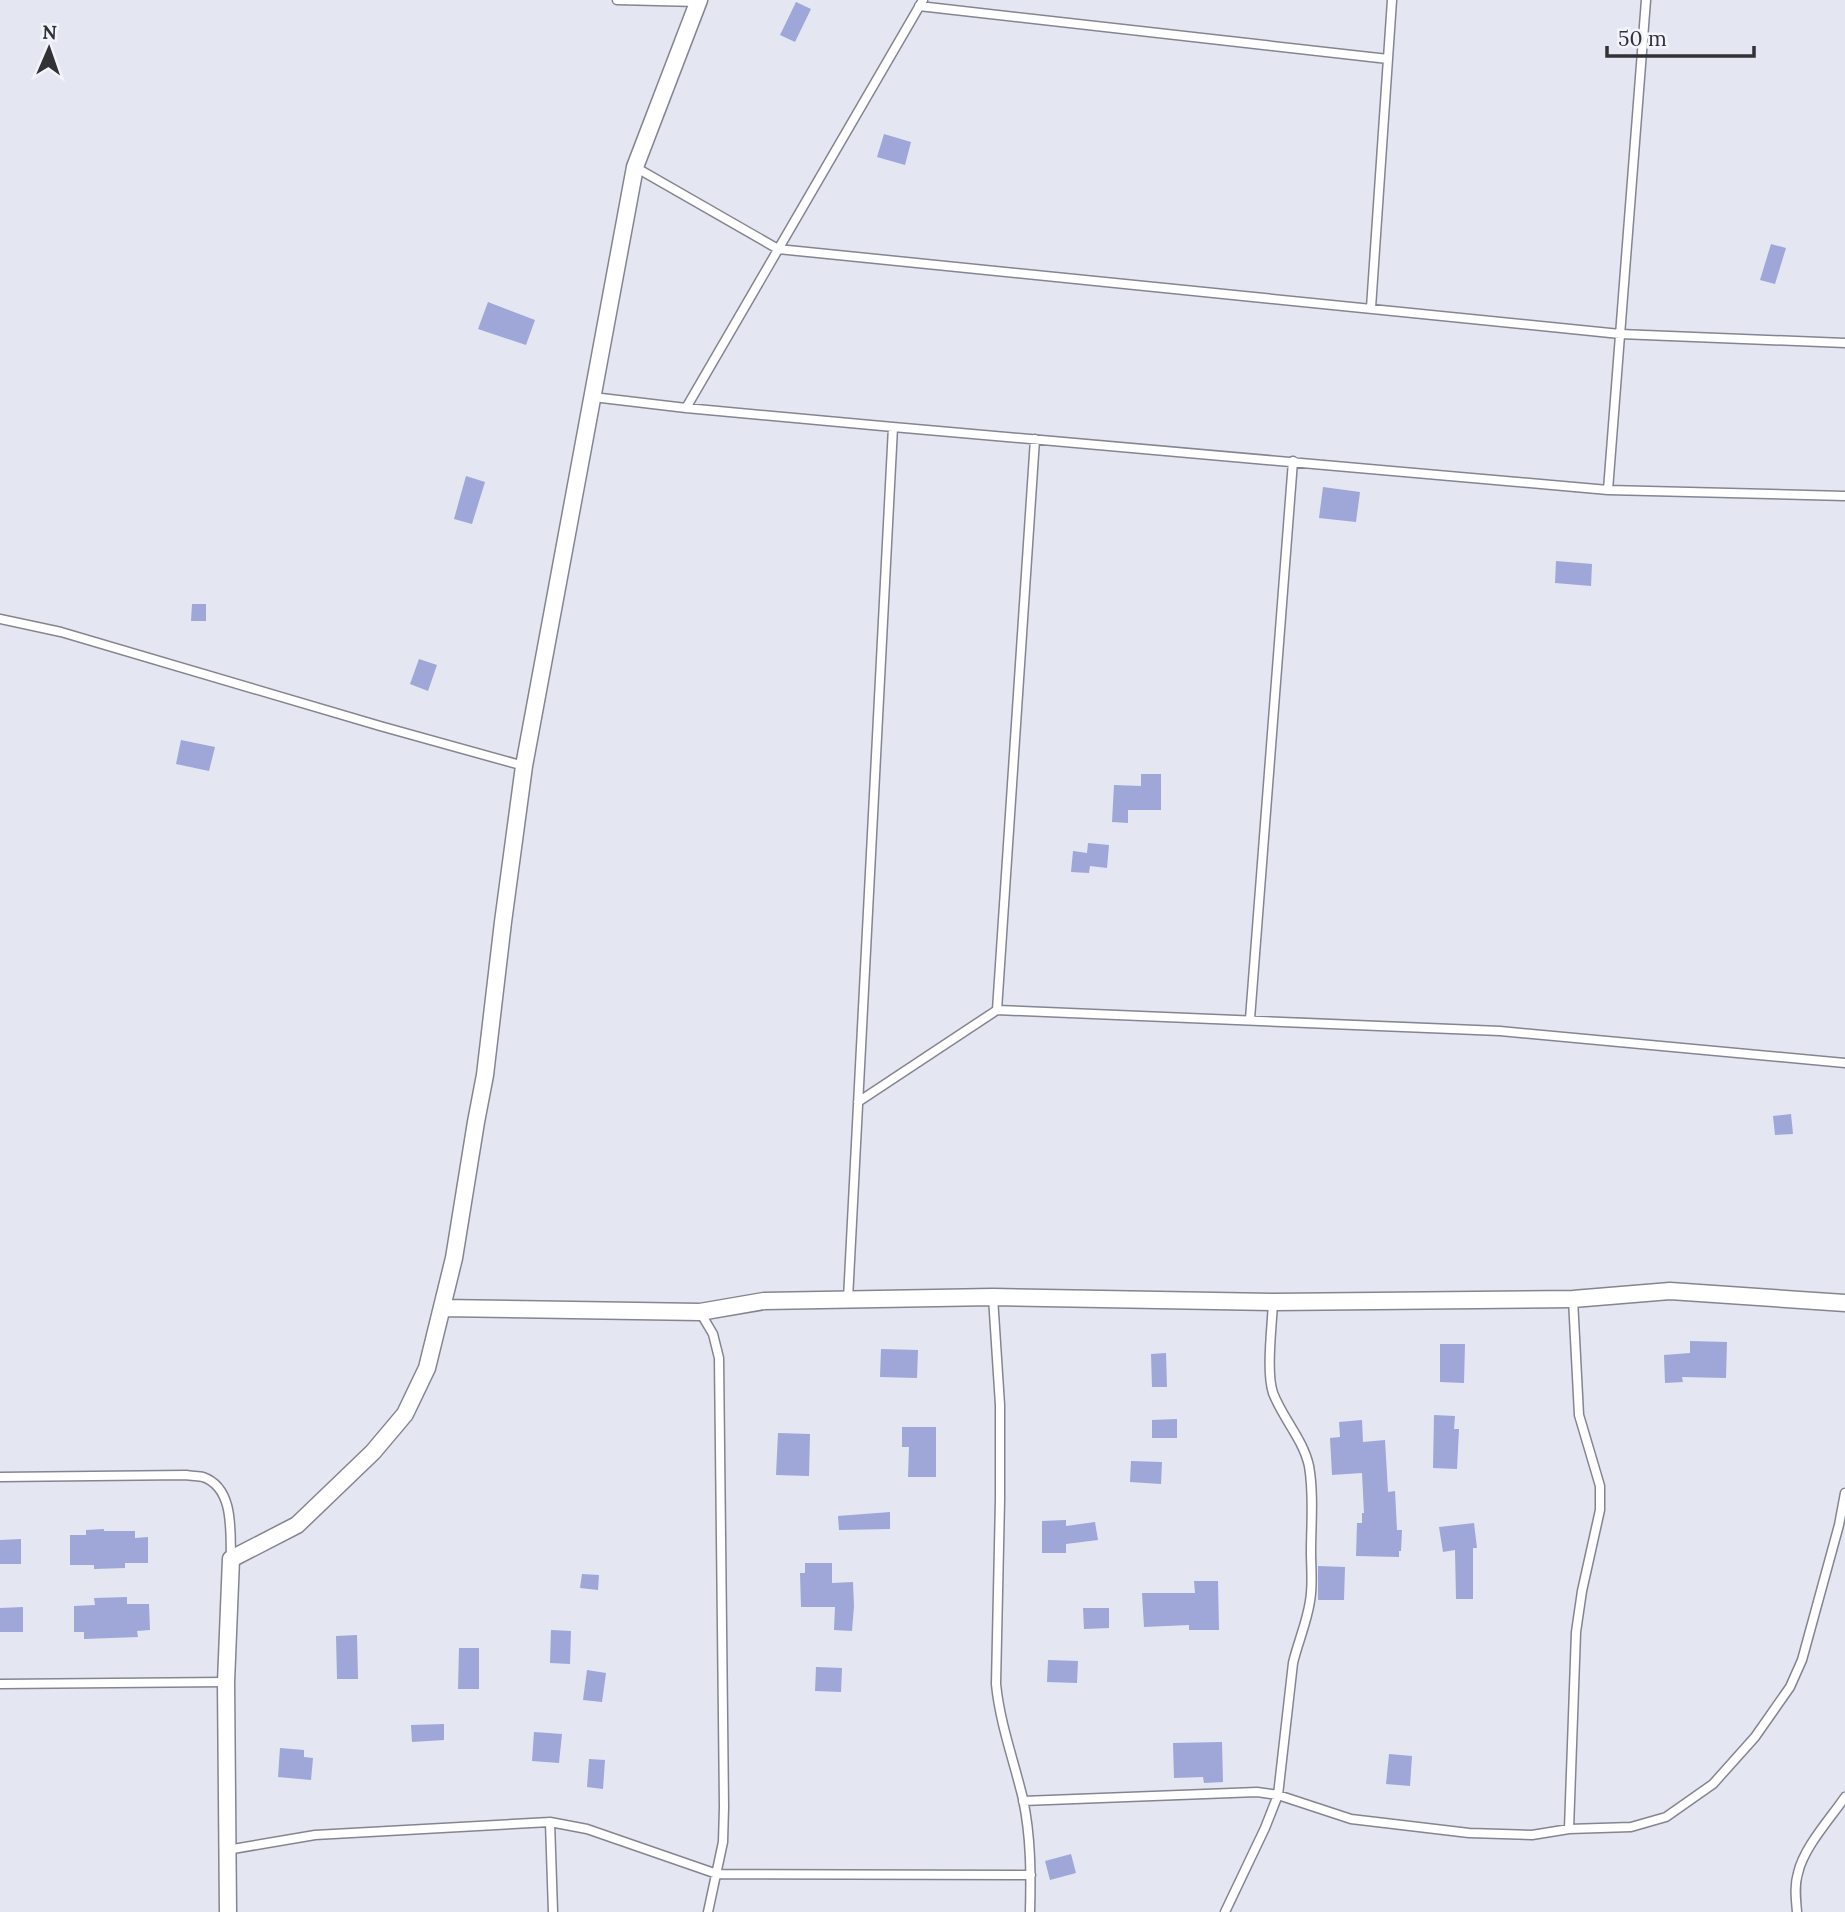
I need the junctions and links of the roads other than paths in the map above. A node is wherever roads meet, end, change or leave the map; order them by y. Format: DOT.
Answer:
graph roads {
  1 [pos="617,0"];
  2 [pos="1392,0"];
  3 [pos="1646,0"];
  4 [pos="699,1"];
  5 [pos="921,3"];
  6 [pos="1388,59"];
  7 [pos="635,167"];
  8 [pos="778,248"];
  9 [pos="1371,309"];
  10 [pos="1620,334"];
  11 [pos="1845,343"];
  12 [pos="593,397"];
  13 [pos="685,408"];
  14 [pos="893,427"];
  15 [pos="1034,439"];
  16 [pos="1293,461"];
  17 [pos="1608,490"];
  18 [pos="1845,496"];
  19 [pos="0,619"];
  20 [pos="524,766"];
  21 [pos="997,1010"];
  22 [pos="1250,1019"];
  23 [pos="1845,1063"];
  24 [pos="858,1102"];
  25 [pos="993,1297"];
  26 [pos="848,1299"];
  27 [pos="1573,1299"];
  28 [pos="1273,1302"];
  29 [pos="1845,1303"];
  30 [pos="442,1308"];
  31 [pos="700,1312"];
  32 [pos="0,1477"];
  33 [pos="1845,1493"];
  34 [pos="231,1559"];
  35 [pos="226,1682"];
  36 [pos="0,1684"];
  37 [pos="1278,1795"];
  38 [pos="1845,1797"];
  39 [pos="1023,1801"];
  40 [pos="550,1822"];
  41 [pos="1569,1829"];
  42 [pos="227,1850"];
  43 [pos="717,1874"];
  44 [pos="1031,1875"];
  45 [pos="228,1912"];
  46 [pos="553,1912"];
  47 [pos="708,1912"];
  48 [pos="1030,1912"];
  49 [pos="1225,1912"];
  50 [pos="1797,1912"];
  1 -- 4 [label="lane"];
  2 -- 6 [label="lane"];
  3 -- 10 [label="lane"];
  4 -- 7 [label="street"];
  5 -- 6 [label="lane"];
  5 -- 8 [label="lane"];
  6 -- 9 [label="lane"];
  7 -- 8 [label="lane"];
  7 -- 12 [label="street"];
  8 -- 9 [label="lane"];
  8 -- 13 [label="lane"];
  9 -- 10 [label="lane"];
  10 -- 11 [label="lane"];
  10 -- 17 [label="lane"];
  12 -- 13 [label="lane"];
  12 -- 20 [label="street"];
  13 -- 14 [label="lane"];
  14 -- 15 [label="lane"];
  14 -- 24 [label="lane"];
  15 -- 16 [label="lane"];
  15 -- 21 [label="lane"];
  16 -- 17 [label="lane"];
  16 -- 22 [label="lane"];
  17 -- 18 [label="lane"];
  19 -- 20 [label="lane"];
  20 -- 30 [label="street"];
  21 -- 22 [label="lane"];
  21 -- 24 [label="lane"];
  22 -- 23 [label="lane"];
  24 -- 26 [label="lane"];
  25 -- 26 [label="street"];
  25 -- 28 [label="street"];
  25 -- 39 [label="lane"];
  26 -- 31 [label="street"];
  27 -- 28 [label="street"];
  27 -- 29 [label="street"];
  27 -- 41 [label="lane"];
  28 -- 37 [label="lane"];
  30 -- 31 [label="street"];
  30 -- 34 [label="street"];
  31 -- 43 [label="lane"];
  32 -- 34 [label="lane"];
  33 -- 41 [label="lane"];
  34 -- 35 [label="street"];
  35 -- 36 [label="lane"];
  35 -- 42 [label="street"];
  37 -- 39 [label="lane"];
  37 -- 41 [label="lane"];
  37 -- 49 [label="lane"];
  38 -- 50 [label="lane"];
  39 -- 44 [label="lane"];
  40 -- 42 [label="lane"];
  40 -- 43 [label="lane"];
  40 -- 46 [label="lane"];
  42 -- 45 [label="street"];
  43 -- 44 [label="lane"];
  43 -- 47 [label="lane"];
  44 -- 48 [label="lane"];
}
